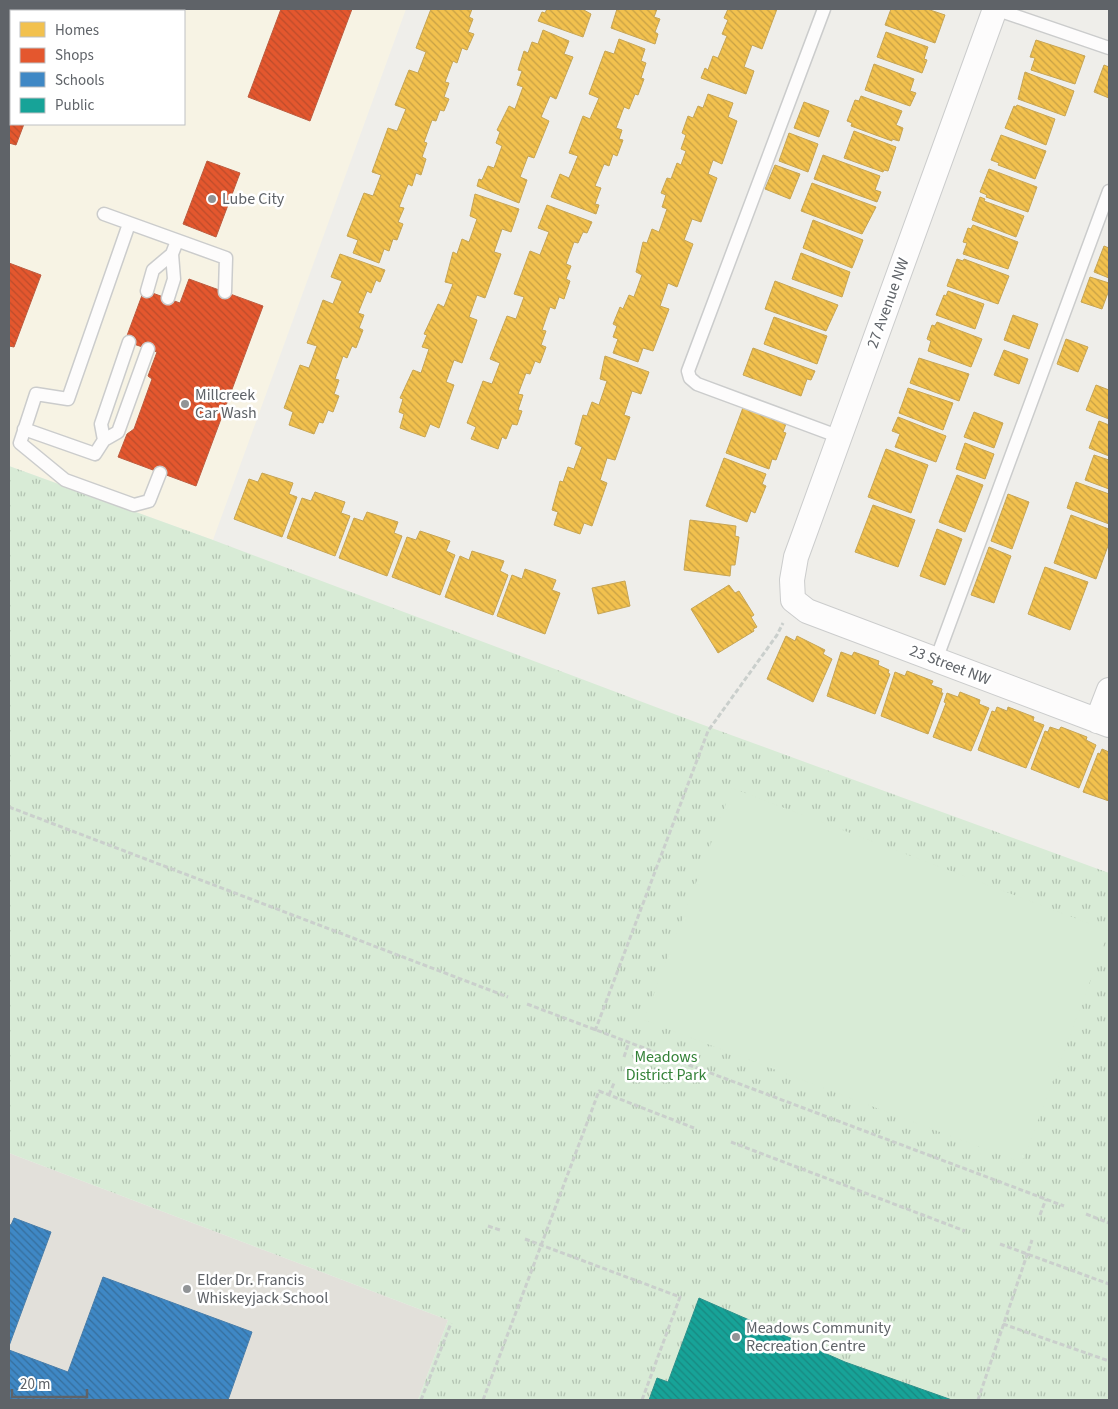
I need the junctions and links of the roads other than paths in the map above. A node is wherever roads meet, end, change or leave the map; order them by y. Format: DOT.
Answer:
graph roads {
  1 [pos="824,9"];
  2 [pos="995,9"];
  3 [pos="1109,48"];
  4 [pos="1109,191"];
  5 [pos="104,214"];
  6 [pos="129,224"];
  7 [pos="177,241"];
  8 [pos="172,254"];
  9 [pos="147,291"];
  10 [pos="225,292"];
  11 [pos="168,298"];
  12 [pos="129,342"];
  13 [pos="148,349"];
  14 [pos="24,428"];
  15 [pos="840,437"];
  16 [pos="104,440"];
  17 [pos="160,473"];
  18 [pos="793,600"];
  19 [pos="936,660"];
  20 [pos="1109,690"];
  21 [pos="1103,723"];
  1 -- 15 [label="lane"];
  2 -- 3 [label="lane"];
  2 -- 15 [label="street, 27 Avenue NW"];
  4 -- 19 [label="lane"];
  5 -- 6 [label="lane"];
  6 -- 7 [label="lane"];
  6 -- 14 [label="lane"];
  7 -- 8 [label="lane"];
  7 -- 10 [label="lane"];
  8 -- 9 [label="lane"];
  8 -- 11 [label="lane"];
  12 -- 16 [label="lane"];
  13 -- 16 [label="lane"];
  14 -- 16 [label="lane"];
  14 -- 17 [label="lane"];
  15 -- 18 [label="street, 27 Avenue NW"];
  18 -- 19 [label="street, 23 Street NW"];
  19 -- 21 [label="street, 23 Street NW"];
  20 -- 21 [label="street"];
}
